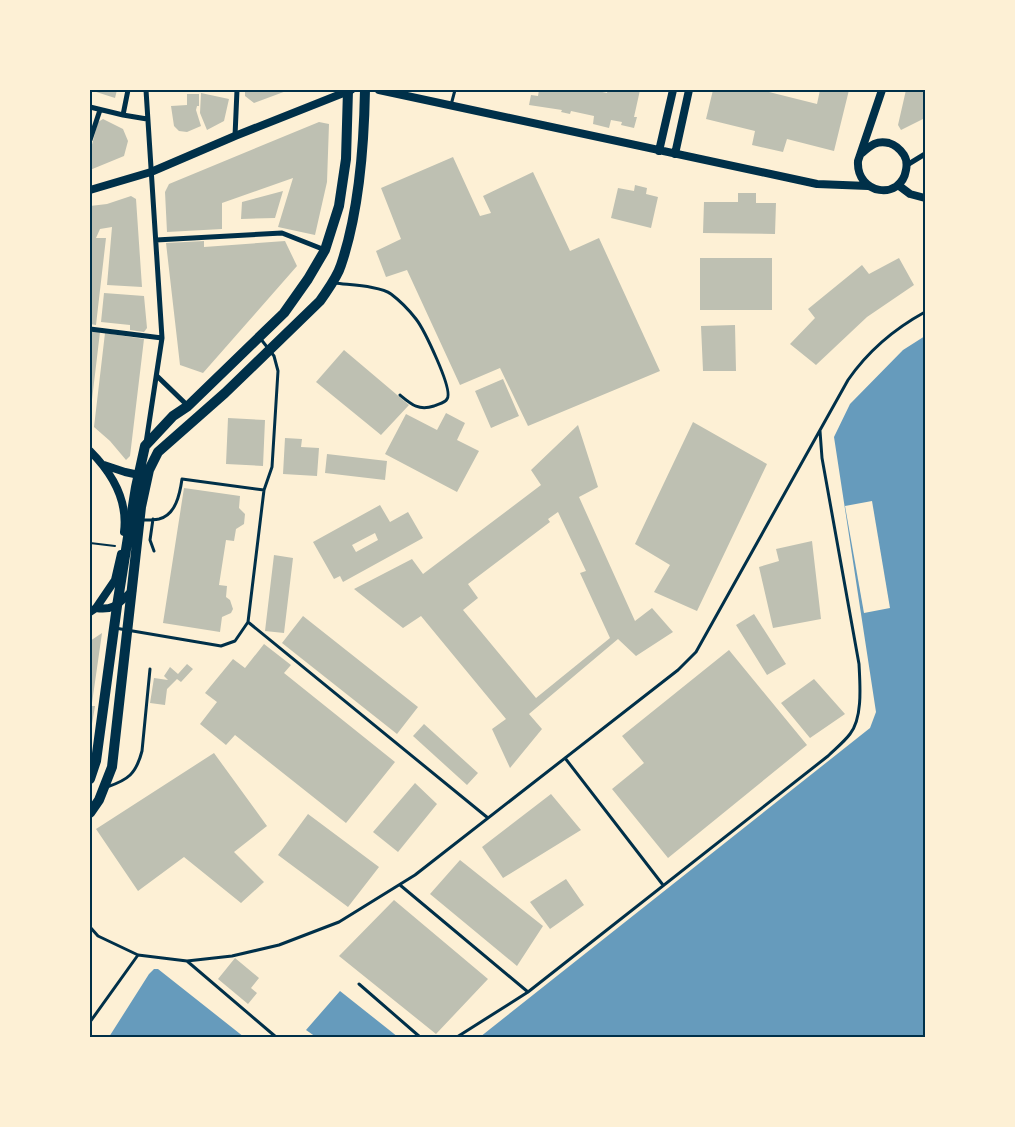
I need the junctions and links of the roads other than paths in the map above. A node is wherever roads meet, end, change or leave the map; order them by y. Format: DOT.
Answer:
graph roads {
  1 [pos="128,90"];
  2 [pos="146,90"];
  3 [pos="237,90"];
  4 [pos="350,90"];
  5 [pos="365,90"];
  6 [pos="378,90"];
  7 [pos="455,90"];
  8 [pos="673,90"];
  9 [pos="689,90"];
  10 [pos="882,90"];
  11 [pos="90,106"];
  12 [pos="451,106"];
  13 [pos="100,110"];
  14 [pos="123,115"];
  15 [pos="147,118"];
  16 [pos="235,136"];
  17 [pos="90,140"];
  18 [pos="659,151"];
  19 [pos="862,153"];
  20 [pos="675,154"];
  21 [pos="925,154"];
  22 [pos="907,165"];
  23 [pos="151,172"];
  24 [pos="898,185"];
  25 [pos="868,186"];
  26 [pos="90,190"];
  27 [pos="925,198"];
  28 [pos="156,240"];
  29 [pos="325,250"];
  30 [pos="332,283"];
  31 [pos="925,312"];
  32 [pos="90,329"];
  33 [pos="260,337"];
  34 [pos="162,338"];
  35 [pos="270,349"];
  36 [pos="157,376"];
  37 [pos="400,395"];
  38 [pos="188,406"];
  39 [pos="820,430"];
  40 [pos="146,446"];
  41 [pos="90,451"];
  42 [pos="147,462"];
  43 [pos="104,465"];
  44 [pos="139,475"];
  45 [pos="264,490"];
  46 [pos="153,519"];
  47 [pos="140,520"];
  48 [pos="154,551"];
  49 [pos="132,591"];
  50 [pos="117,606"];
  51 [pos="93,610"];
  52 [pos="248,622"];
  53 [pos="114,627"];
  54 [pos="128,630"];
  55 [pos="150,669"];
  56 [pos="565,758"];
  57 [pos="90,779"];
  58 [pos="104,788"];
  59 [pos="92,808"];
  60 [pos="488,818"];
  61 [pos="400,885"];
  62 [pos="663,885"];
  63 [pos="90,927"];
  64 [pos="138,955"];
  65 [pos="187,961"];
  66 [pos="359,984"];
  67 [pos="528,992"];
  68 [pos="90,1022"];
  69 [pos="276,1037"];
  70 [pos="420,1037"];
  71 [pos="457,1037"];
  1 -- 14 [label="street"];
  2 -- 15 [label="street"];
  3 -- 16 [label="street"];
  4 -- 16 [label="street"];
  4 -- 29 [label="main road"];
  5 -- 30 [label="main road"];
  6 -- 12 [label="street"];
  7 -- 12 [label="lane"];
  8 -- 18 [label="street"];
  9 -- 20 [label="street"];
  10 -- 19 [label="street"];
  11 -- 13 [label="street"];
  12 -- 18 [label="street"];
  13 -- 14 [label="street"];
  13 -- 17 [label="street"];
  14 -- 15 [label="street"];
  15 -- 23 [label="street"];
  16 -- 23 [label="street"];
  18 -- 20 [label="street"];
  19 -- 22 [label="street"];
  19 -- 25 [label="street"];
  20 -- 25 [label="street"];
  21 -- 22 [label="street"];
  22 -- 24 [label="street"];
  23 -- 26 [label="street"];
  23 -- 28 [label="street"];
  24 -- 25 [label="street"];
  24 -- 27 [label="street"];
  28 -- 29 [label="street"];
  28 -- 34 [label="street"];
  29 -- 33 [label="main road"];
  30 -- 35 [label="main road"];
  30 -- 37 [label="lane"];
  31 -- 39 [label="lane"];
  32 -- 34 [label="street"];
  33 -- 35 [label="lane"];
  33 -- 38 [label="main road"];
  34 -- 36 [label="street"];
  35 -- 42 [label="main road"];
  35 -- 45 [label="lane"];
  36 -- 38 [label="street"];
  36 -- 40 [label="street"];
  38 -- 40 [label="main road"];
  39 -- 56 [label="lane"];
  39 -- 62 [label="lane"];
  40 -- 42 [label="main road"];
  41 -- 43 [label="street"];
  42 -- 44 [label="main road"];
  42 -- 47 [label="main road"];
  43 -- 44 [label="street"];
  43 -- 51 [label="street"];
  44 -- 50 [label="main road"];
  45 -- 46 [label="lane"];
  45 -- 52 [label="lane"];
  46 -- 47 [label="lane"];
  46 -- 48 [label="lane"];
  47 -- 49 [label="main road"];
  49 -- 50 [label="street"];
  49 -- 54 [label="main road"];
  50 -- 51 [label="street"];
  50 -- 53 [label="main road"];
  52 -- 54 [label="lane"];
  52 -- 60 [label="lane"];
  53 -- 54 [label="lane"];
  53 -- 57 [label="main road"];
  54 -- 58 [label="main road"];
  55 -- 58 [label="lane"];
  56 -- 60 [label="lane"];
  56 -- 62 [label="lane"];
  58 -- 59 [label="main road"];
  60 -- 61 [label="lane"];
  61 -- 65 [label="lane"];
  61 -- 67 [label="lane"];
  62 -- 67 [label="lane"];
  63 -- 64 [label="lane"];
  64 -- 65 [label="lane"];
  64 -- 68 [label="lane"];
  65 -- 69 [label="lane"];
  66 -- 70 [label="lane"];
  67 -- 71 [label="lane"];
}
